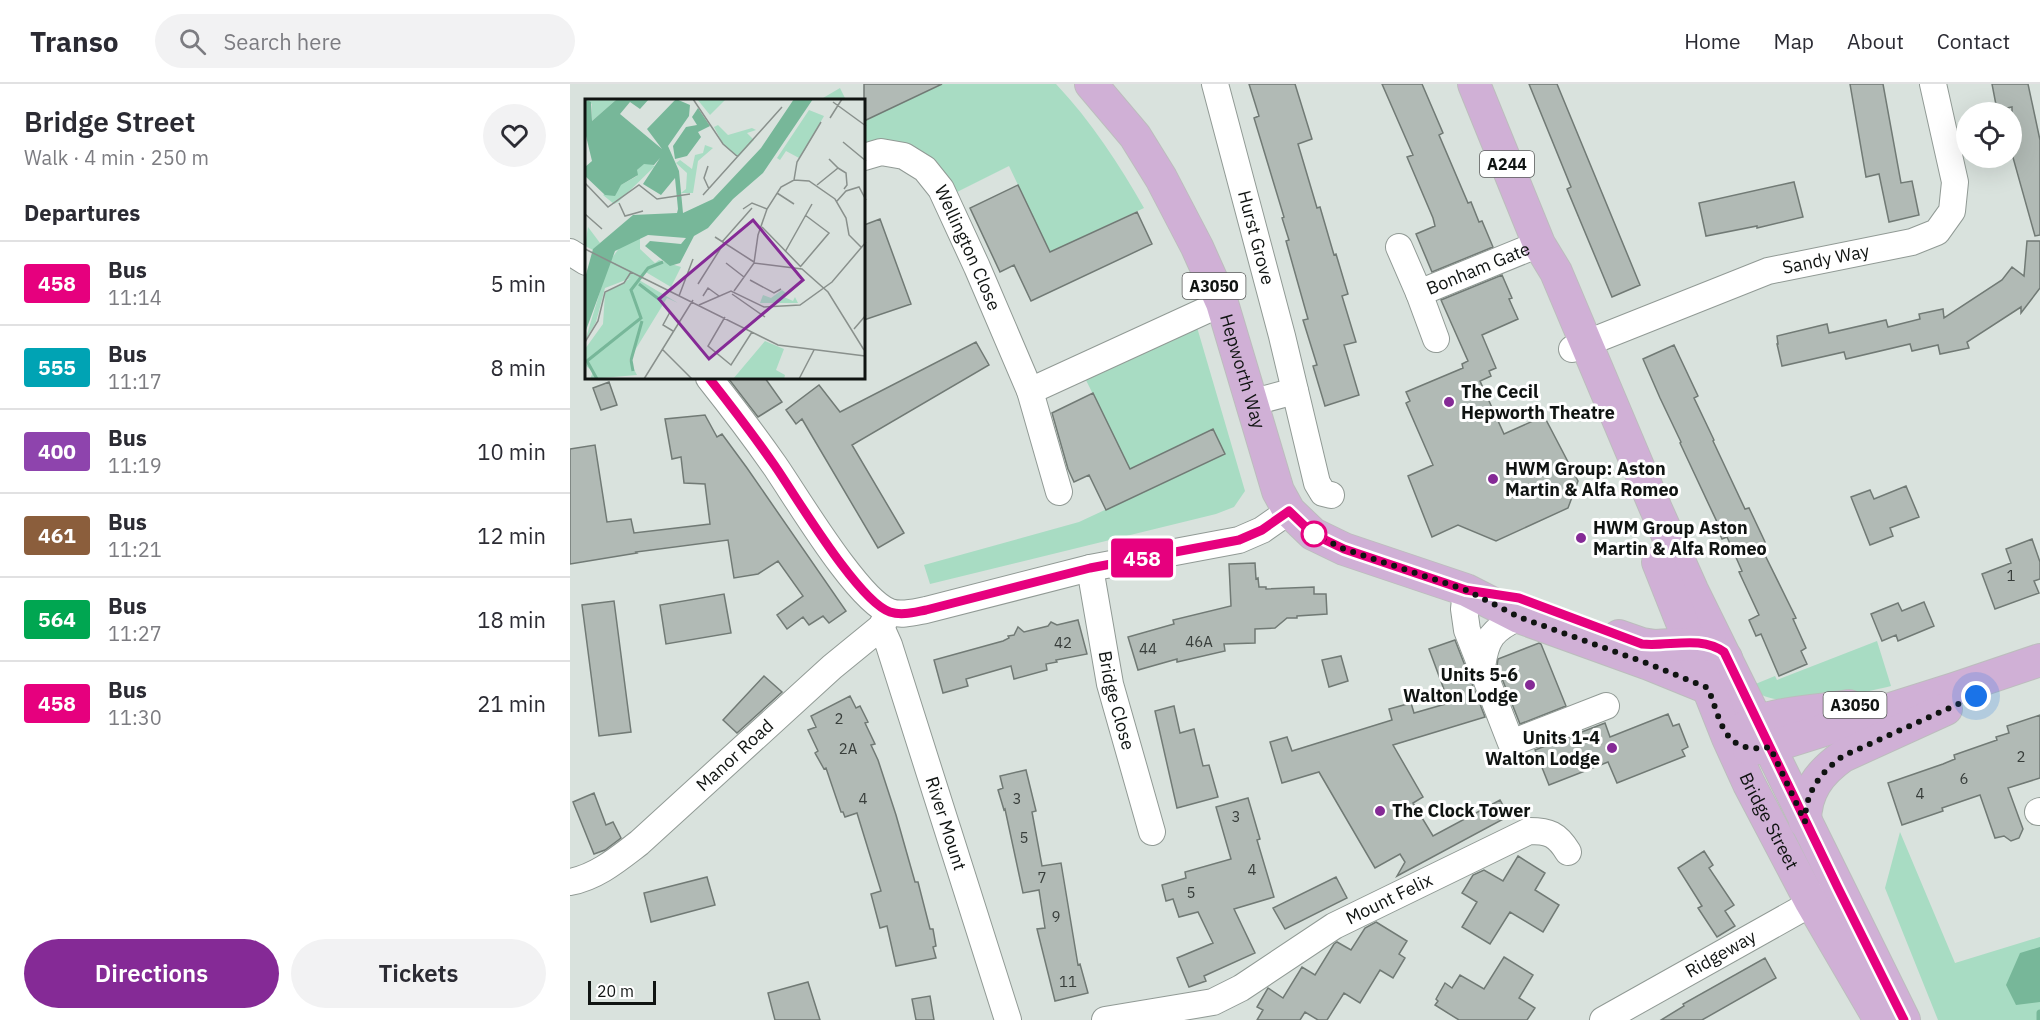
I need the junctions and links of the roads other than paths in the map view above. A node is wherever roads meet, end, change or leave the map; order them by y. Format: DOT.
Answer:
graph roads {
  1 [pos="1091,84"];
  2 [pos="1215,84"];
  3 [pos="1474,84"];
  4 [pos="1933,84"];
  5 [pos="866,156"];
  6 [pos="1539,244"];
  7 [pos="1399,247"];
  8 [pos="570,252"];
  9 [pos="585,261"];
  10 [pos="1419,293"];
  11 [pos="1222,303"];
  12 [pos="1436,339"];
  13 [pos="1580,346"];
  14 [pos="710,380"];
  15 [pos="1030,391"];
  16 [pos="1294,391"];
  17 [pos="1250,403"];
  18 [pos="1059,492"];
  19 [pos="1331,495"];
  20 [pos="1289,511"];
  21 [pos="1090,568"];
  22 [pos="1466,590"];
  23 [pos="1519,617"];
  24 [pos="885,619"];
  25 [pos="1690,643"];
  26 [pos="1725,655"];
  27 [pos="2029,663"];
  28 [pos="1482,667"];
  29 [pos="1708,688"];
  30 [pos="1606,706"];
  31 [pos="1763,734"];
  32 [pos="1734,747"];
  33 [pos="1805,822"];
  34 [pos="1152,832"];
  35 [pos="1568,852"];
  36 [pos="570,882"];
  37 [pos="1825,895"];
  38 [pos="1008,1020"];
  39 [pos="1105,1020"];
  40 [pos="1603,1020"];
  41 [pos="1880,1020"];
  42 [pos="1904,1020"];
  1 -- 11 [label="main road, Hepworth Way / A3050"];
  2 -- 16 [label="street, Hurst Grove"];
  3 -- 6 [label="main road, A244"];
  4 -- 13 [label="street, Sandy Way"];
  5 -- 15 [label="street, Wellington Close"];
  6 -- 10 [label="street, Bonham Gate"];
  6 -- 13 [label="main road, A244"];
  7 -- 10 [label="street, Bonham Gate"];
  8 -- 9 [label="street"];
  10 -- 12 [label="street, Bonham Gate"];
  11 -- 15 [label="street"];
  11 -- 17 [label="main road, Hepworth Way / A3050"];
  13 -- 25 [label="main road, A244"];
  13 -- 26 [label="main road, A244"];
  14 -- 24 [label="street"];
  15 -- 18 [label="street, Wellington Close"];
  16 -- 17 [label="street"];
  16 -- 19 [label="street, Hurst Grove"];
  17 -- 20 [label="main road, Hepworth Way / A3050"];
  20 -- 21 [label="street"];
  20 -- 22 [label="main road, A3050"];
  21 -- 24 [label="street"];
  21 -- 34 [label="street, Bridge Close"];
  22 -- 23 [label="main road, A3050"];
  22 -- 25 [label="main road, A3050"];
  22 -- 28 [label="street"];
  23 -- 28 [label="street"];
  23 -- 29 [label="main road, A3050"];
  24 -- 36 [label="street, Manor Road"];
  24 -- 38 [label="street, River Mount"];
  25 -- 26 [label="main road, A3050"];
  25 -- 29 [label="main road, A244"];
  26 -- 29 [label="main road"];
  26 -- 31 [label="main road, A244"];
  27 -- 31 [label="main road, A3050"];
  27 -- 33 [label="main road"];
  28 -- 30 [label="street"];
  29 -- 32 [label="main road, Bridge Street / A244"];
  31 -- 32 [label="main road"];
  31 -- 33 [label="main road, Bridge Street / A244"];
  32 -- 37 [label="main road, Bridge Street / A244"];
  33 -- 37 [label="main road, Bridge Street / A244"];
  35 -- 39 [label="street, Mount Felix"];
  37 -- 40 [label="street, Ridgeway"];
  37 -- 41 [label="main road, Bridge Street / A244"];
  37 -- 42 [label="main road, Bridge Street / A244"];
}
